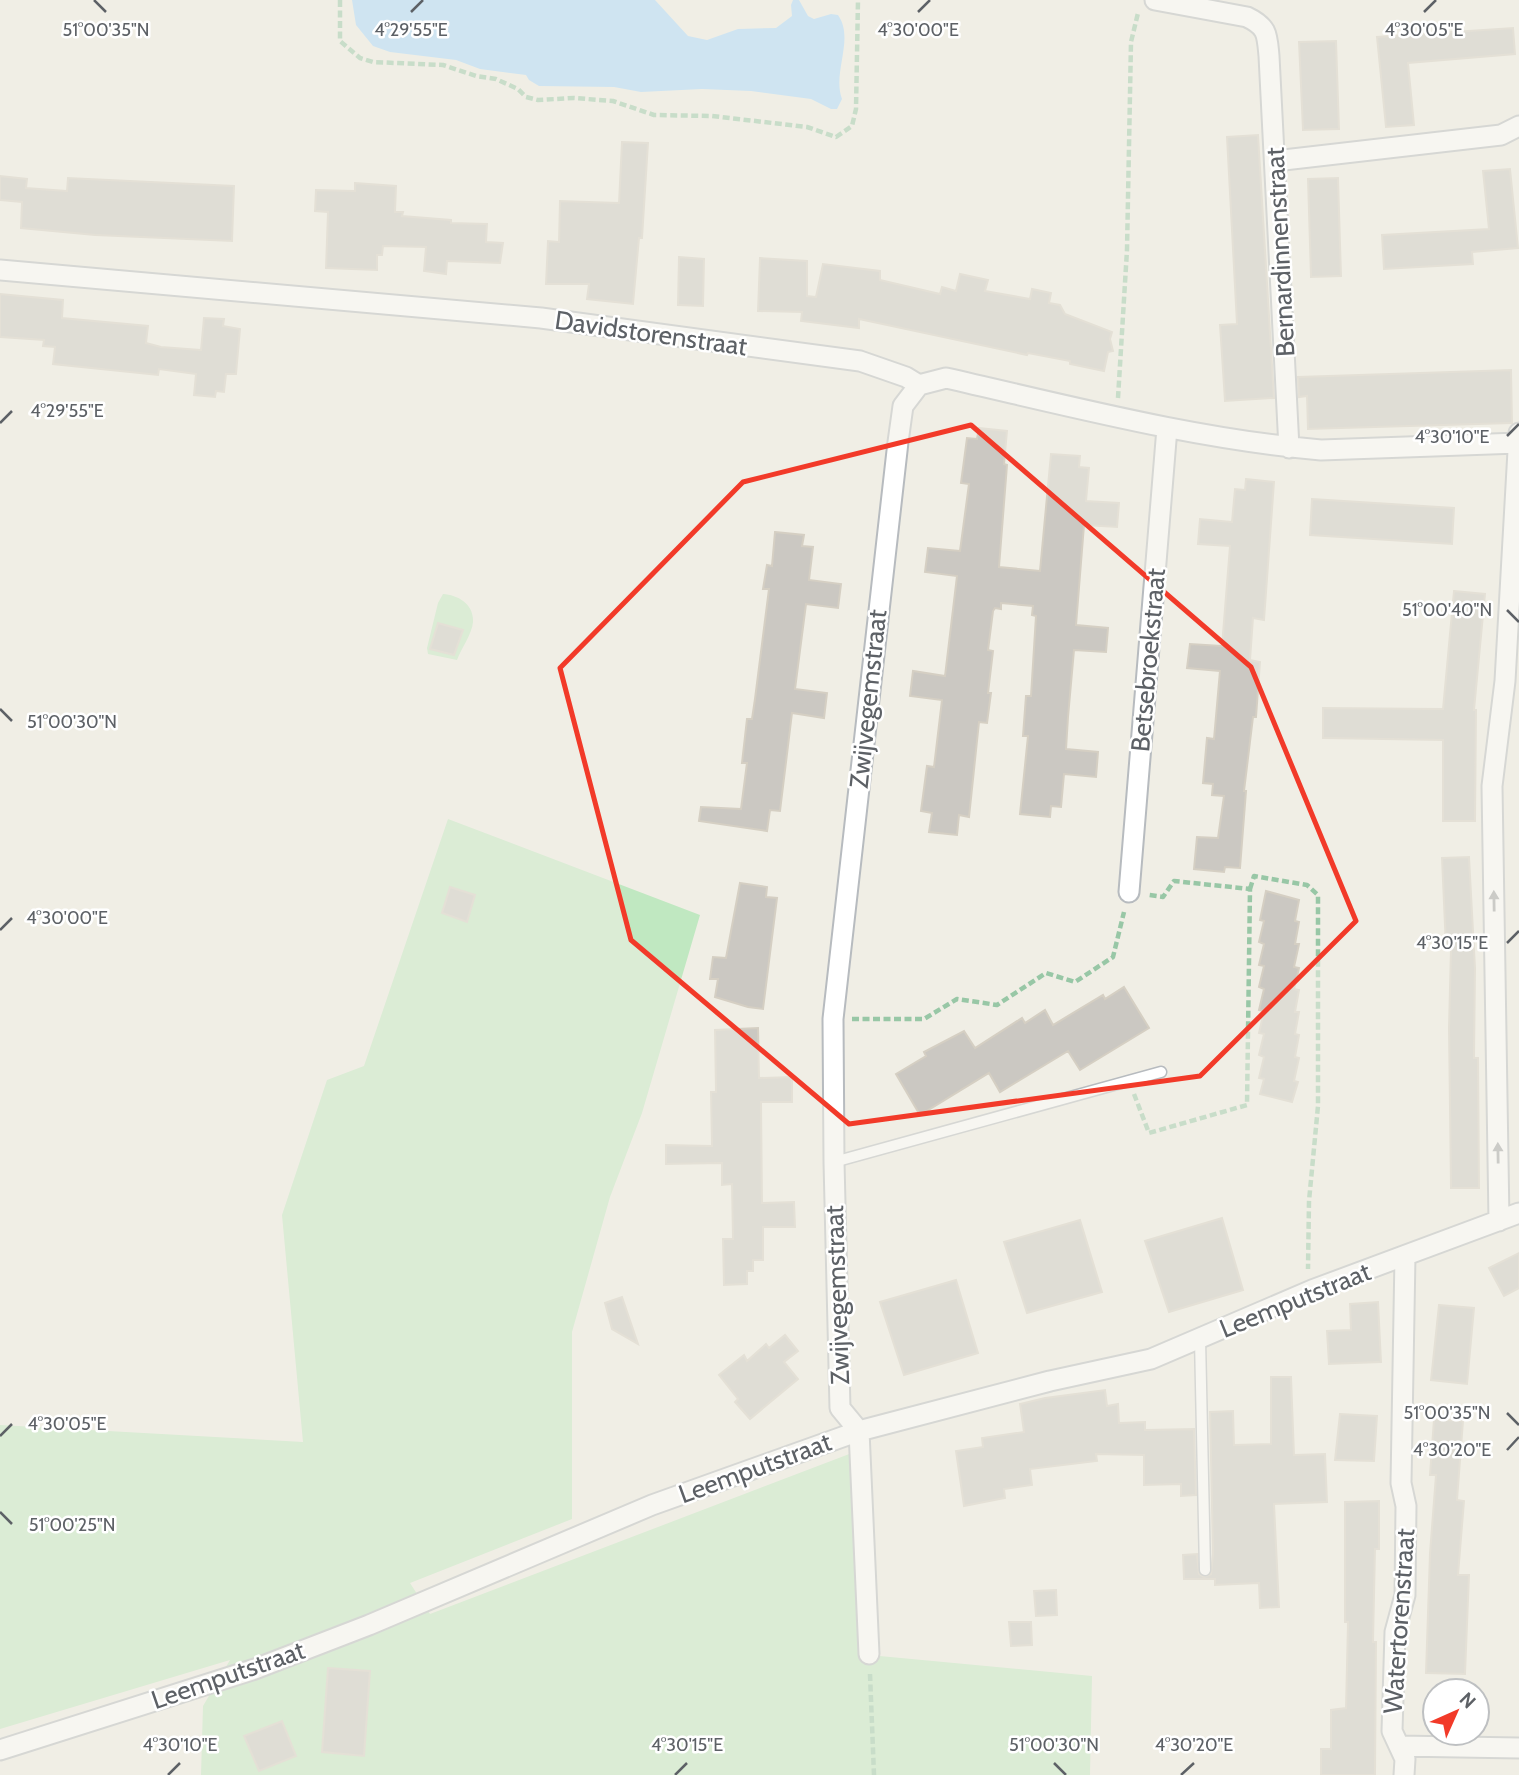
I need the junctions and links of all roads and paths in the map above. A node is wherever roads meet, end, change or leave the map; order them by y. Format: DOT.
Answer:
graph roads {
  1 [pos="340,0"];
  2 [pos="858,0"];
  3 [pos="1147,5"];
  4 [pos="1519,126"];
  5 [pos="1275,161"];
  6 [pos="0,270"];
  7 [pos="919,385"];
  8 [pos="1116,416"];
  9 [pos="1167,428"];
  10 [pos="1519,432"];
  11 [pos="1519,443"];
  12 [pos="1290,448"];
  13 [pos="1512,681"];
  14 [pos="1250,889"];
  15 [pos="1129,892"];
  16 [pos="833,1018"];
  17 [pos="1161,1072"];
  18 [pos="1129,1080"];
  19 [pos="834,1162"];
  20 [pos="1519,1213"];
  21 [pos="1499,1221"];
  22 [pos="1405,1255"];
  23 [pos="1312,1290"];
  24 [pos="1200,1339"];
  25 [pos="859,1431"];
  26 [pos="1205,1570"];
  27 [pos="869,1654"];
  28 [pos="1399,1746"];
  29 [pos="1519,1748"];
  30 [pos="0,1750"];
  31 [pos="874,1775"];
  32 [pos="1404,1775"];
  1 -- 2 [label="path"];
  3 -- 5 [label="street, Bernardinnenstraat"];
  3 -- 8 [label="path"];
  4 -- 5 [label="street"];
  5 -- 12 [label="street, Bernardinnenstraat"];
  6 -- 7 [label="street, Davidstorenstraat"];
  7 -- 8 [label="street"];
  7 -- 16 [label="street, Zwijvegemstraat"];
  8 -- 9 [label="street"];
  9 -- 12 [label="street"];
  9 -- 15 [label="street, Betsebroekstraat"];
  10 -- 11 [label="street"];
  11 -- 12 [label="street"];
  11 -- 13 [label="street"];
  21 -- 13 [label="street, one-way"];
  14 -- 15 [label="path"];
  14 -- 18 [label="path"];
  14 -- 23 [label="path"];
  15 -- 16 [label="path"];
  16 -- 19 [label="street, Zwijvegemstraat"];
  17 -- 18 [label="lane"];
  18 -- 19 [label="lane"];
  19 -- 25 [label="street, Zwijvegemstraat"];
  20 -- 21 [label="street, Leemputstraat"];
  21 -- 22 [label="street, Leemputstraat"];
  22 -- 23 [label="street, Leemputstraat"];
  22 -- 28 [label="street, Watertorenstraat"];
  23 -- 24 [label="street, Leemputstraat"];
  24 -- 25 [label="street, Leemputstraat"];
  24 -- 26 [label="lane"];
  25 -- 27 [label="street"];
  25 -- 30 [label="street, Leemputstraat"];
  27 -- 31 [label="path"];
  28 -- 29 [label="street"];
  28 -- 32 [label="street, Watertorenstraat"];
}
